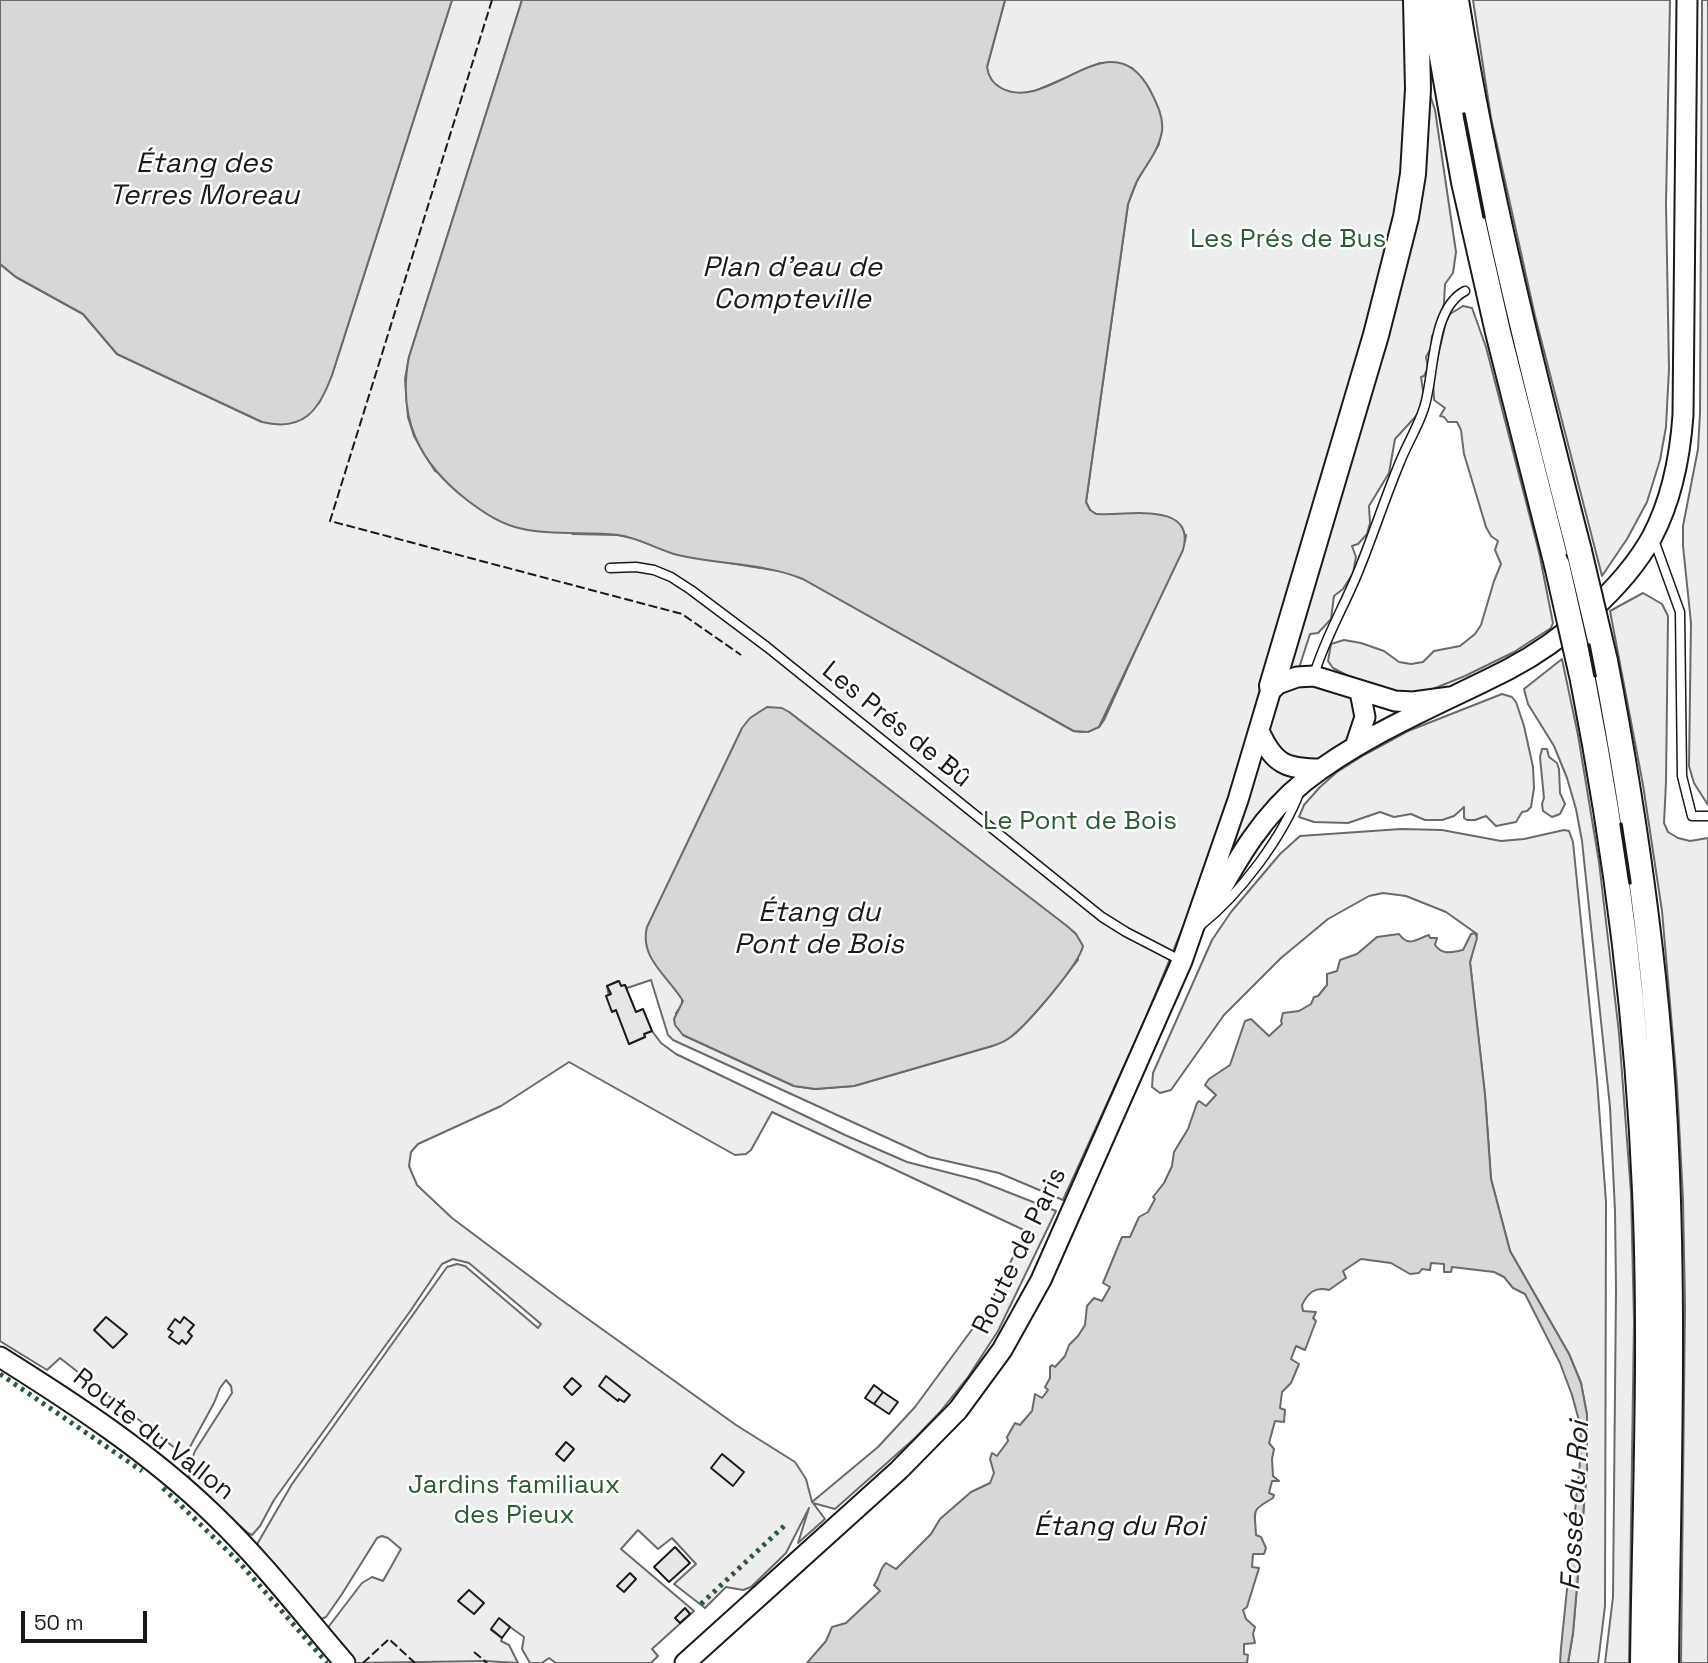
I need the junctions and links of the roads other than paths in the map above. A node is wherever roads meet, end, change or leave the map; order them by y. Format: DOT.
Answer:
graph roads {
  1 [pos="1416,0"];
  2 [pos="1432,0"];
  3 [pos="1456,0"];
  4 [pos="1687,0"];
  5 [pos="1465,290"];
  6 [pos="1653,534"];
  7 [pos="610,568"];
  8 [pos="1314,676"];
  9 [pos="1272,686"];
  10 [pos="1360,692"];
  11 [pos="1450,697"];
  12 [pos="1259,731"];
  13 [pos="1355,747"];
  14 [pos="1321,769"];
  15 [pos="1708,816"];
  16 [pos="1182,961"];
  17 [pos="0,1357"];
  18 [pos="345,1663"];
  19 [pos="685,1663"];
  20 [pos="1643,1663"];
  21 [pos="1666,1663"];
  1 -- 9 [label="highway"];
  2 -- 20 [label="highway, bridge"];
  3 -- 21 [label="highway, bridge"];
  4 -- 6 [label="street, Route de Paris"];
  5 -- 8 [label="lane"];
  6 -- 11 [label="street, Route de Paris"];
  6 -- 15 [label="lane"];
  7 -- 16 [label="lane, Les Prés de Bû"];
  8 -- 9 [label="street"];
  8 -- 10 [label="street"];
  9 -- 12 [label="street, Route de Paris"];
  10 -- 11 [label="street"];
  10 -- 13 [label="street"];
  11 -- 13 [label="street, Route de Paris"];
  12 -- 14 [label="street"];
  12 -- 16 [label="street, Route de Paris"];
  13 -- 14 [label="street, Route de Paris"];
  14 -- 16 [label="street, Route de Paris"];
  16 -- 19 [label="street, Route de Paris"];
  17 -- 18 [label="street, Route du Vallon"];
}
